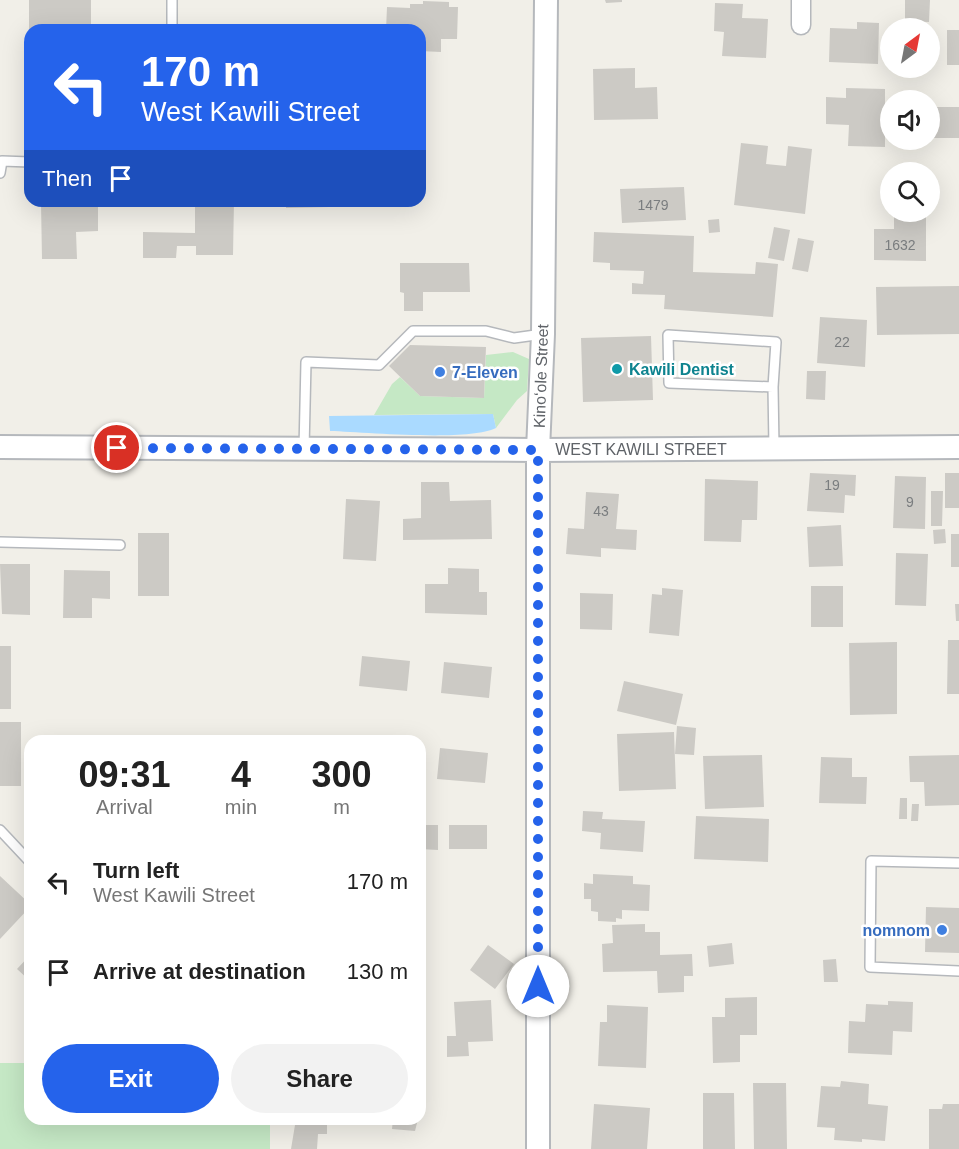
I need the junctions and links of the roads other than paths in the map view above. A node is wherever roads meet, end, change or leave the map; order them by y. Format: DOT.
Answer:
graph roads {
  1 [pos="172,0"];
  2 [pos="546,0"];
  3 [pos="801,0"];
  4 [pos="172,24"];
  5 [pos="801,25"];
  6 [pos="24,162"];
  7 [pos="0,173"];
  8 [pos="543,334"];
  9 [pos="773,387"];
  10 [pos="0,447"];
  11 [pos="959,447"];
  12 [pos="775,448"];
  13 [pos="304,449"];
  14 [pos="538,450"];
  15 [pos="0,542"];
  16 [pos="120,545"];
  17 [pos="0,830"];
  18 [pos="24,856"];
  19 [pos="959,863"];
  20 [pos="959,971"];
  21 [pos="538,1149"];
  1 -- 4 [label="lane"];
  2 -- 8 [label="street, Kinoʻole Street"];
  3 -- 5 [label="street"];
  6 -- 7 [label="lane"];
  8 -- 13 [label="lane"];
  8 -- 14 [label="street, Kinoʻole Street"];
  9 -- 9 [label="lane"];
  9 -- 12 [label="lane"];
  10 -- 13 [label="street, WEST KAWILI STREET"];
  11 -- 12 [label="street, WEST KAWILI STREET"];
  12 -- 14 [label="street, WEST KAWILI STREET"];
  13 -- 14 [label="street, WEST KAWILI STREET"];
  14 -- 21 [label="street, Kinoʻole Street"];
  15 -- 16 [label="lane"];
  17 -- 18 [label="lane"];
  19 -- 20 [label="lane"];
}
